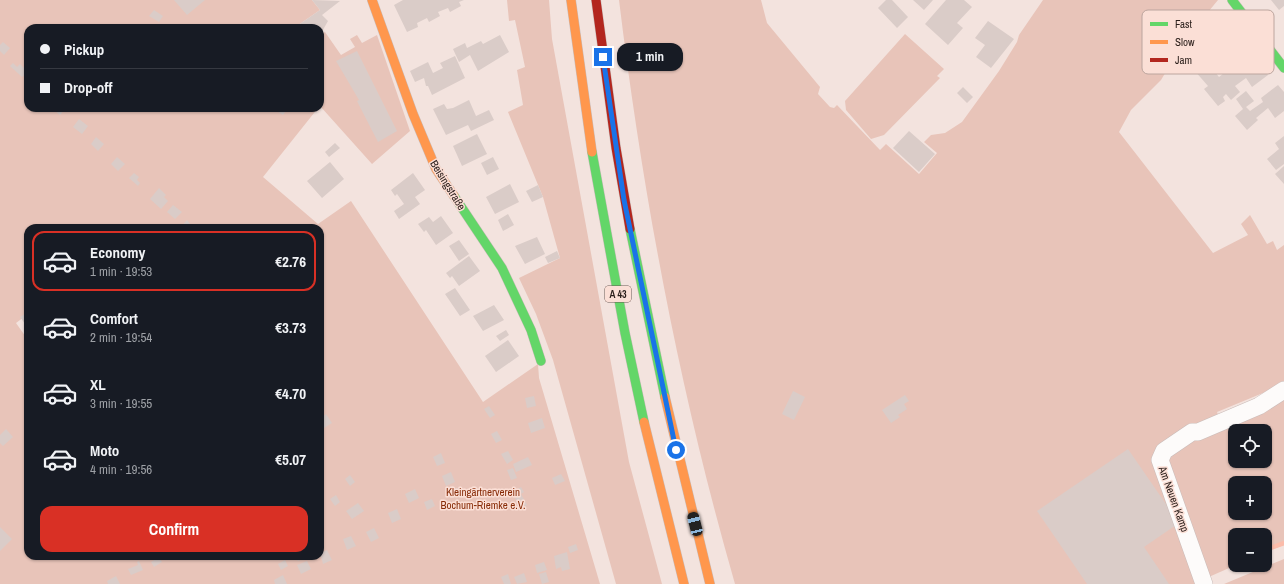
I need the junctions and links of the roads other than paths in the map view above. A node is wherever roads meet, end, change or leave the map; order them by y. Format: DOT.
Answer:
graph roads {
  1 [pos="372,0"];
  2 [pos="571,0"];
  3 [pos="596,0"];
  4 [pos="1232,0"];
  5 [pos="1240,10"];
  6 [pos="1274,55"];
  7 [pos="1284,68"];
  8 [pos="541,361"];
  9 [pos="1284,390"];
  10 [pos="684,584"];
  11 [pos="710,584"];
  12 [pos="1204,584"];
  1 -- 8 [label="main road, Beisingstraße"];
  2 -- 10 [label="main road, A 43"];
  3 -- 11 [label="main road, A 43"];
  4 -- 5 [label="main road"];
  6 -- 7 [label="main road"];
  9 -- 12 [label="street, Am Neuen Kamp"];
}
